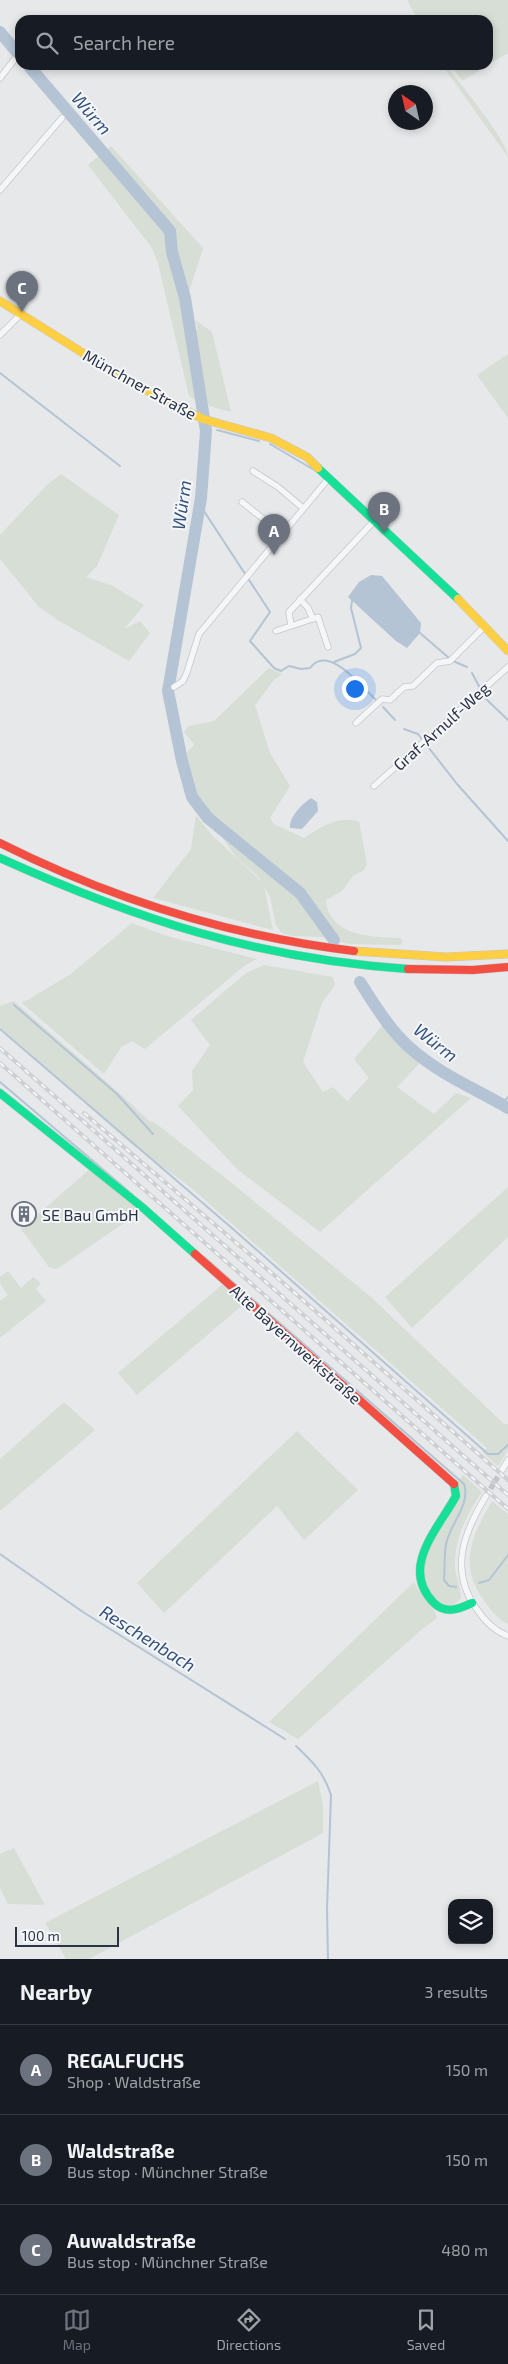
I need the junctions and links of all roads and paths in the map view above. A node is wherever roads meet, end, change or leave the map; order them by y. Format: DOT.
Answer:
graph roads {
  1 [pos="14,60"];
  2 [pos="0,78"];
  3 [pos="62,118"];
  4 [pos="0,190"];
  5 [pos="0,300"];
  6 [pos="20,314"];
  7 [pos="0,335"];
  8 [pos="253,471"];
  9 [pos="329,478"];
  10 [pos="242,502"];
  11 [pos="304,508"];
  12 [pos="376,520"];
  13 [pos="282,534"];
  14 [pos="300,599"];
  15 [pos="313,619"];
  16 [pos="291,626"];
  17 [pos="484,627"];
  18 [pos="276,631"];
  19 [pos="328,646"];
  20 [pos="508,651"];
  21 [pos="508,666"];
  22 [pos="174,687"];
  23 [pos="356,723"];
  24 [pos="374,786"];
  25 [pos="0,843"];
  26 [pos="0,858"];
  27 [pos="508,954"];
  28 [pos="508,967"];
  29 [pos="0,1093"];
  30 [pos="508,1460"];
  31 [pos="502,1470"];
  32 [pos="486,1496"];
  33 [pos="472,1603"];
  34 [pos="508,1636"];
  1 -- 2 [label="street"];
  3 -- 4 [label="street"];
  5 -- 6 [label="main road, Münchner Straße"];
  6 -- 7 [label="street"];
  6 -- 9 [label="main road, Münchner Straße"];
  8 -- 11 [label="street"];
  9 -- 11 [label="street"];
  9 -- 12 [label="main road, Münchner Straße"];
  10 -- 13 [label="street"];
  11 -- 13 [label="street"];
  12 -- 14 [label="street"];
  12 -- 17 [label="main road, Münchner Straße"];
  13 -- 22 [label="street"];
  14 -- 15 [label="street"];
  14 -- 16 [label="street"];
  15 -- 16 [label="street"];
  15 -- 19 [label="street"];
  16 -- 18 [label="street"];
  17 -- 20 [label="main road, Münchner Straße"];
  17 -- 23 [label="street"];
  21 -- 24 [label="street, Graf-Arnulf-Weg"];
  25 -- 27 [label="main road"];
  26 -- 28 [label="main road"];
  29 -- 33 [label="main road, Alte Bayernwerkstraße"];
  30 -- 31 [label="street"];
  32 -- 33 [label="street"];
  33 -- 34 [label="street"];
}
